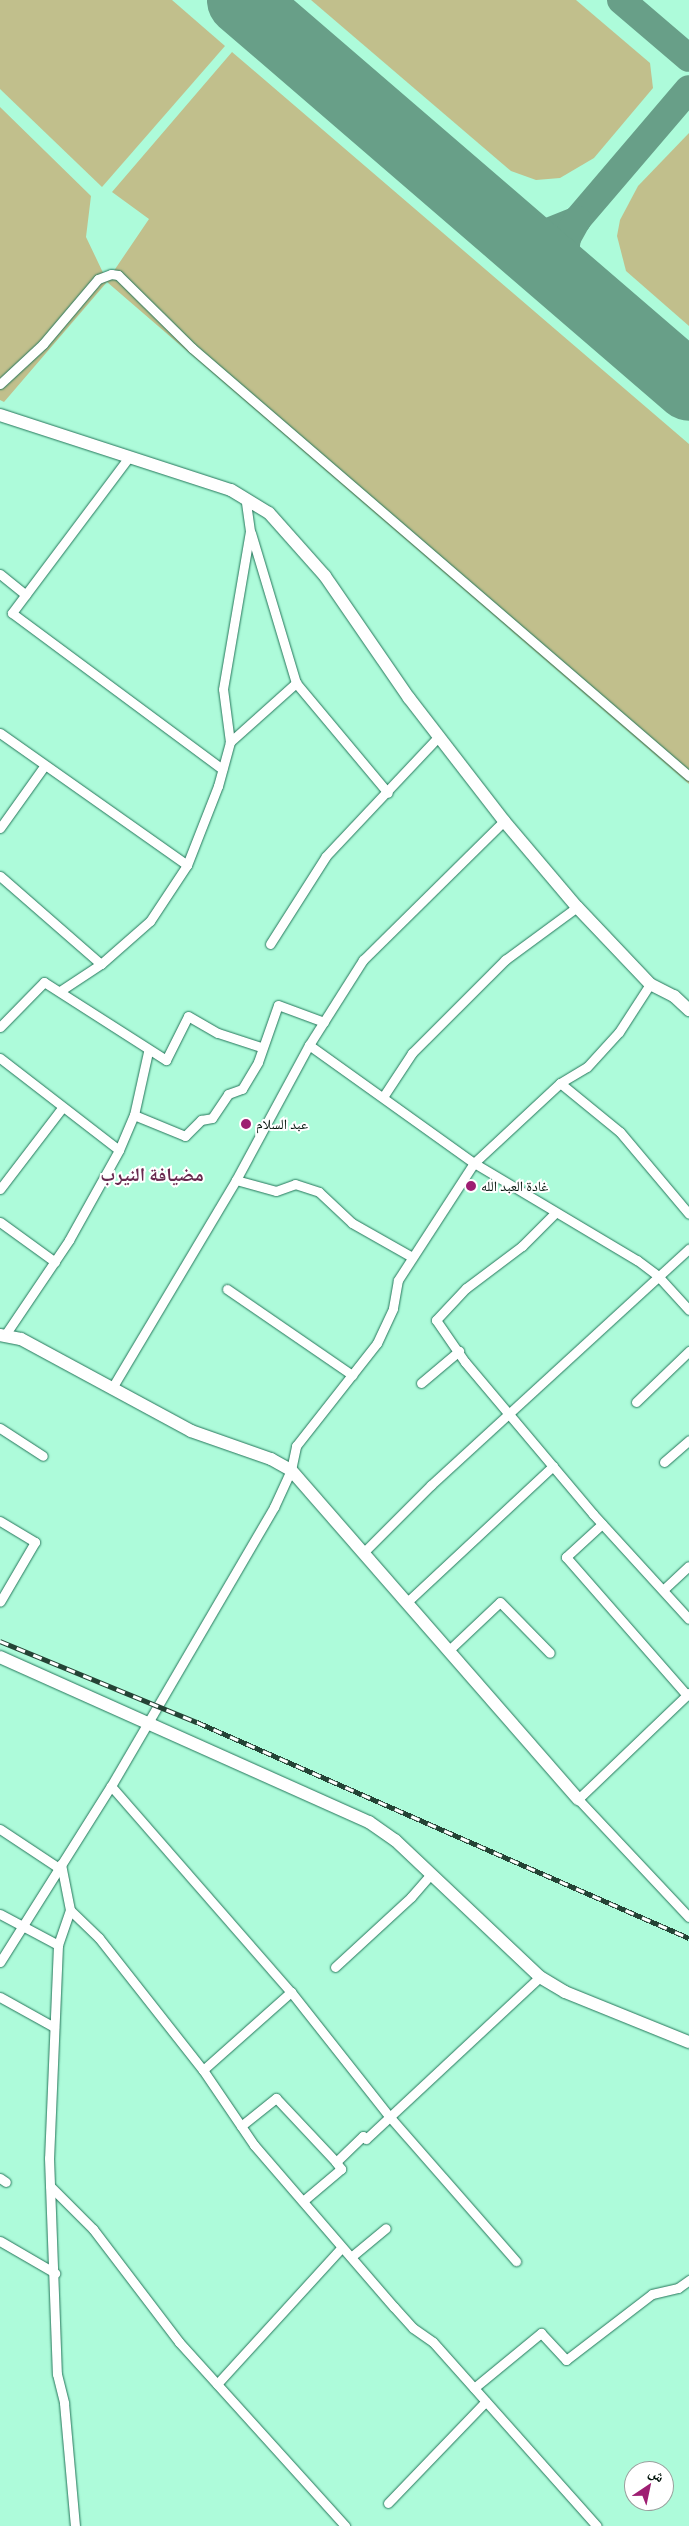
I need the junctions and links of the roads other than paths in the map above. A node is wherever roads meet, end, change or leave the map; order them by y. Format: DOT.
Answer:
graph roads {
  1 [pos="0,384"];
  2 [pos="0,415"];
  3 [pos="129,457"];
  4 [pos="245,497"];
  5 [pos="250,530"];
  6 [pos="0,574"];
  7 [pos="26,595"];
  8 [pos="296,683"];
  9 [pos="0,733"];
  10 [pos="438,736"];
  11 [pos="230,742"];
  12 [pos="44,765"];
  13 [pos="222,769"];
  14 [pos="689,776"];
  15 [pos="388,792"];
  16 [pos="504,821"];
  17 [pos="0,828"];
  18 [pos="186,865"];
  19 [pos="0,876"];
  20 [pos="577,907"];
  21 [pos="270,944"];
  22 [pos="101,964"];
  23 [pos="650,984"];
  24 [pos="60,991"];
  25 [pos="689,1010"];
  26 [pos="1,1022"];
  27 [pos="324,1022"];
  28 [pos="309,1045"];
  29 [pos="261,1047"];
  30 [pos="148,1052"];
  31 [pos="0,1058"];
  32 [pos="560,1083"];
  33 [pos="383,1098"];
  34 [pos="62,1108"];
  35 [pos="134,1115"];
  36 [pos="120,1150"];
  37 [pos="474,1164"];
  38 [pos="236,1180"];
  39 [pos="0,1189"];
  40 [pos="555,1213"];
  41 [pos="689,1214"];
  42 [pos="0,1222"];
  43 [pos="689,1249"];
  44 [pos="412,1258"];
  45 [pos="55,1262"];
  46 [pos="658,1276"];
  47 [pos="227,1289"];
  48 [pos="689,1310"];
  49 [pos="2,1335"];
  50 [pos="459,1350"];
  51 [pos="689,1351"];
  52 [pos="352,1375"];
  53 [pos="421,1383"];
  54 [pos="112,1388"];
  55 [pos="636,1402"];
  56 [pos="508,1414"];
  57 [pos="0,1428"];
  58 [pos="689,1440"];
  59 [pos="43,1456"];
  60 [pos="664,1462"];
  61 [pos="553,1466"];
  62 [pos="291,1470"];
  63 [pos="0,1521"];
  64 [pos="602,1524"];
  65 [pos="363,1553"];
  66 [pos="689,1566"];
  67 [pos="663,1590"];
  68 [pos="0,1602"];
  69 [pos="406,1603"];
  70 [pos="689,1619"];
  71 [pos="448,1651"];
  72 [pos="550,1653"];
  73 [pos="0,1657"];
  74 [pos="688,1694"];
  75 [pos="148,1722"];
  76 [pos="111,1786"];
  77 [pos="578,1799"];
  78 [pos="0,1829"];
  79 [pos="60,1866"];
  80 [pos="431,1874"];
  81 [pos="70,1910"];
  82 [pos="687,1912"];
  83 [pos="0,1914"];
  84 [pos="23,1926"];
  85 [pos="58,1945"];
  86 [pos="0,1962"];
  87 [pos="335,1967"];
  88 [pos="540,1977"];
  89 [pos="290,1992"];
  90 [pos="0,1997"];
  91 [pos="54,2027"];
  92 [pos="689,2042"];
  93 [pos="203,2070"];
  94 [pos="389,2116"];
  95 [pos="241,2126"];
  96 [pos="336,2162"];
  97 [pos="50,2186"];
  98 [pos="303,2201"];
  99 [pos="386,2228"];
  100 [pos="0,2241"];
  101 [pos="341,2248"];
  102 [pos="351,2256"];
  103 [pos="516,2261"];
  104 [pos="55,2273"];
  105 [pos="689,2280"];
  106 [pos="217,2384"];
  107 [pos="474,2388"];
  108 [pos="486,2402"];
  109 [pos="388,2503"];
  110 [pos="75,2526"];
  111 [pos="345,2526"];
  112 [pos="596,2526"];
  1 -- 14 [label="street"];
  2 -- 3 [label="street"];
  3 -- 4 [label="street"];
  3 -- 7 [label="street"];
  4 -- 5 [label="street"];
  4 -- 10 [label="street"];
  5 -- 8 [label="street"];
  5 -- 11 [label="street"];
  6 -- 7 [label="street"];
  7 -- 13 [label="street"];
  8 -- 11 [label="street"];
  8 -- 15 [label="street"];
  9 -- 12 [label="street"];
  10 -- 15 [label="street"];
  10 -- 16 [label="street"];
  11 -- 13 [label="street"];
  12 -- 17 [label="street"];
  12 -- 18 [label="street"];
  13 -- 18 [label="street"];
  15 -- 21 [label="street"];
  16 -- 20 [label="street"];
  16 -- 27 [label="street"];
  18 -- 22 [label="street"];
  19 -- 22 [label="street"];
  20 -- 23 [label="street"];
  20 -- 33 [label="street"];
  22 -- 24 [label="street"];
  23 -- 25 [label="street"];
  23 -- 32 [label="street"];
  24 -- 26 [label="street"];
  24 -- 30 [label="street"];
  27 -- 28 [label="street"];
  27 -- 29 [label="street"];
  28 -- 33 [label="street"];
  28 -- 38 [label="street"];
  29 -- 30 [label="street"];
  29 -- 35 [label="street"];
  30 -- 35 [label="street"];
  31 -- 34 [label="street"];
  32 -- 37 [label="street"];
  32 -- 41 [label="street"];
  33 -- 37 [label="street"];
  34 -- 36 [label="street"];
  34 -- 39 [label="street"];
  35 -- 36 [label="street"];
  36 -- 45 [label="street"];
  37 -- 40 [label="street"];
  37 -- 44 [label="street"];
  38 -- 44 [label="street"];
  38 -- 54 [label="street"];
  40 -- 46 [label="street"];
  40 -- 50 [label="street"];
  42 -- 45 [label="street"];
  43 -- 46 [label="street"];
  44 -- 52 [label="street"];
  45 -- 49 [label="street"];
  46 -- 48 [label="street"];
  46 -- 56 [label="street"];
  47 -- 52 [label="street"];
  49 -- 54 [label="street"];
  50 -- 53 [label="street"];
  50 -- 56 [label="street"];
  51 -- 55 [label="street"];
  52 -- 62 [label="street"];
  54 -- 62 [label="street"];
  56 -- 61 [label="street"];
  56 -- 65 [label="street"];
  57 -- 59 [label="street"];
  58 -- 60 [label="street"];
  61 -- 64 [label="street"];
  61 -- 69 [label="street"];
  62 -- 65 [label="street"];
  62 -- 75 [label="street"];
  63 -- 68 [label="street"];
  64 -- 67 [label="street"];
  64 -- 74 [label="street"];
  65 -- 69 [label="street"];
  66 -- 67 [label="street"];
  67 -- 70 [label="street"];
  69 -- 71 [label="street"];
  71 -- 72 [label="street"];
  71 -- 77 [label="street"];
  73 -- 75 [label="street"];
  74 -- 77 [label="street"];
  75 -- 76 [label="street"];
  75 -- 80 [label="street"];
  76 -- 79 [label="street"];
  76 -- 89 [label="street"];
  77 -- 82 [label="street"];
  78 -- 79 [label="street"];
  79 -- 81 [label="street"];
  79 -- 84 [label="street"];
  80 -- 87 [label="street"];
  80 -- 88 [label="street"];
  81 -- 85 [label="street"];
  81 -- 93 [label="street"];
  83 -- 84 [label="street"];
  84 -- 85 [label="street"];
  84 -- 86 [label="street"];
  85 -- 91 [label="street"];
  88 -- 92 [label="street"];
  88 -- 94 [label="street"];
  89 -- 93 [label="street"];
  89 -- 94 [label="street"];
  90 -- 91 [label="street"];
  91 -- 97 [label="street"];
  93 -- 95 [label="street"];
  94 -- 96 [label="street"];
  94 -- 103 [label="street"];
  95 -- 96 [label="street"];
  95 -- 98 [label="street"];
  96 -- 98 [label="street"];
  97 -- 104 [label="street"];
  97 -- 106 [label="street"];
  98 -- 101 [label="street"];
  99 -- 102 [label="street"];
  100 -- 104 [label="street"];
  101 -- 102 [label="street"];
  101 -- 106 [label="street"];
  102 -- 107 [label="street"];
  104 -- 110 [label="street"];
  105 -- 107 [label="street"];
  106 -- 111 [label="street"];
  107 -- 108 [label="street"];
  108 -- 109 [label="street"];
  108 -- 112 [label="street"];
}
